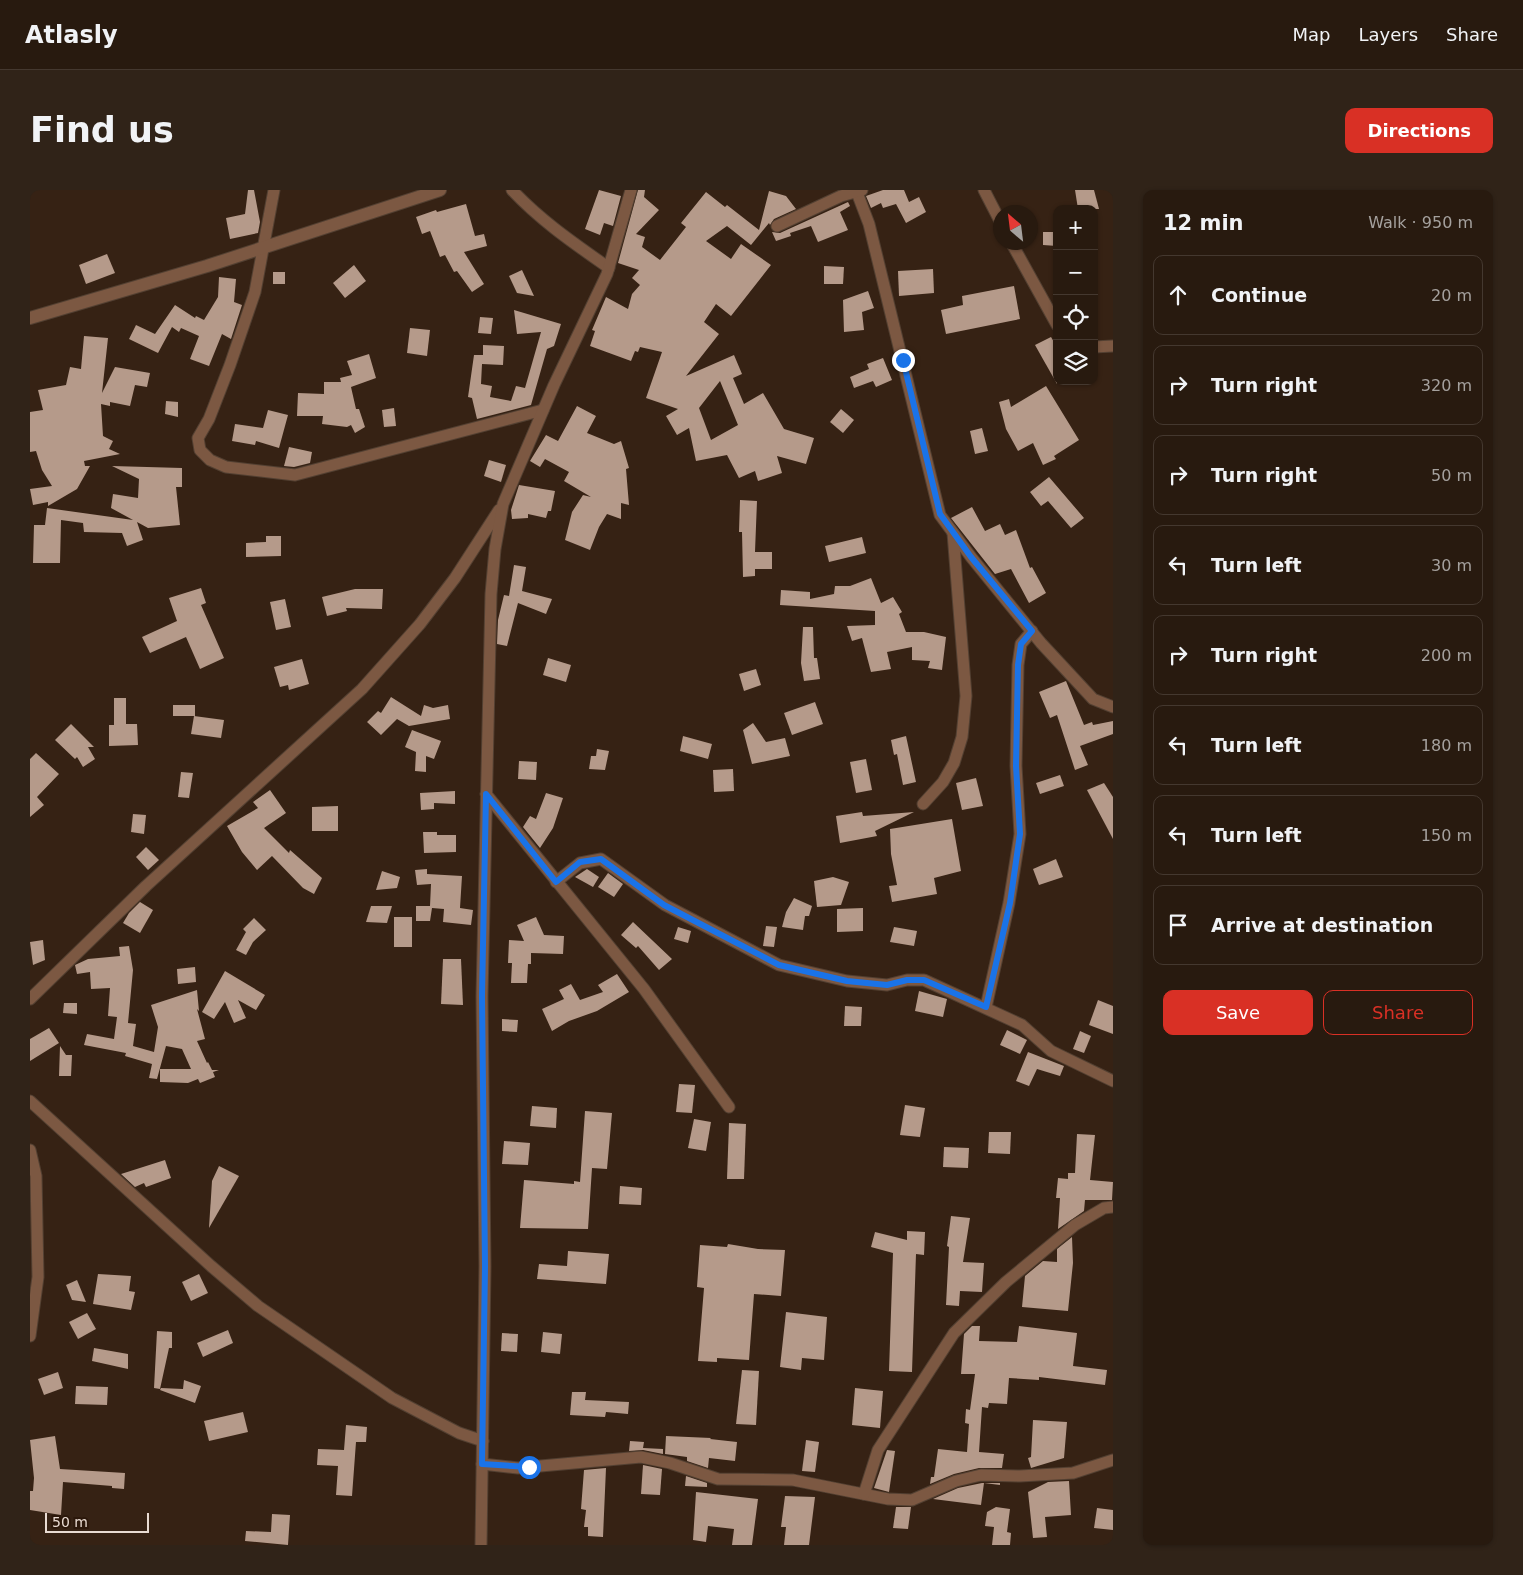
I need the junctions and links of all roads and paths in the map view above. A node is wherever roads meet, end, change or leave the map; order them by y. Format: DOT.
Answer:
graph roads {
  1 [pos="274,190"];
  2 [pos="440,190"];
  3 [pos="512,190"];
  4 [pos="631,190"];
  5 [pos="984,190"];
  6 [pos="858,191"];
  7 [pos="993,209"];
  8 [pos="777,226"];
  9 [pos="264,247"];
  10 [pos="1015,250"];
  11 [pos="609,268"];
  12 [pos="30,318"];
  13 [pos="1053,318"];
  14 [pos="1113,346"];
  15 [pos="1098,347"];
  16 [pos="543,410"];
  17 [pos="503,504"];
  18 [pos="953,533"];
  19 [pos="1032,631"];
  20 [pos="1113,707"];
  21 [pos="486,794"];
  22 [pos="923,804"];
  23 [pos="556,882"];
  24 [pos="30,999"];
  25 [pos="986,1007"];
  26 [pos="1113,1081"];
  27 [pos="32,1106"];
  28 [pos="730,1107"];
  29 [pos="30,1150"];
  30 [pos="1113,1207"];
  31 [pos="30,1336"];
  32 [pos="483,1441"];
  33 [pos="1113,1460"];
  34 [pos="482,1464"];
  35 [pos="864,1494"];
  36 [pos="481,1545"];
  1 -- 9 [label="street"];
  2 -- 9 [label="street"];
  3 -- 11 [label="street"];
  4 -- 11 [label="street"];
  5 -- 7 [label="street"];
  6 -- 8 [label="street"];
  6 -- 18 [label="street"];
  9 -- 12 [label="street"];
  9 -- 16 [label="street"];
  10 -- 13 [label="street"];
  11 -- 16 [label="street"];
  14 -- 15 [label="street"];
  16 -- 17 [label="street"];
  17 -- 21 [label="street"];
  17 -- 24 [label="street"];
  18 -- 19 [label="street"];
  18 -- 22 [label="street"];
  19 -- 20 [label="street"];
  19 -- 25 [label="street"];
  21 -- 23 [label="street"];
  21 -- 32 [label="street"];
  23 -- 25 [label="street"];
  23 -- 28 [label="street"];
  25 -- 26 [label="street"];
  27 -- 32 [label="street"];
  29 -- 31 [label="street"];
  30 -- 35 [label="street"];
  32 -- 34 [label="street"];
  33 -- 35 [label="street"];
  34 -- 35 [label="street"];
  34 -- 36 [label="street"];
}
